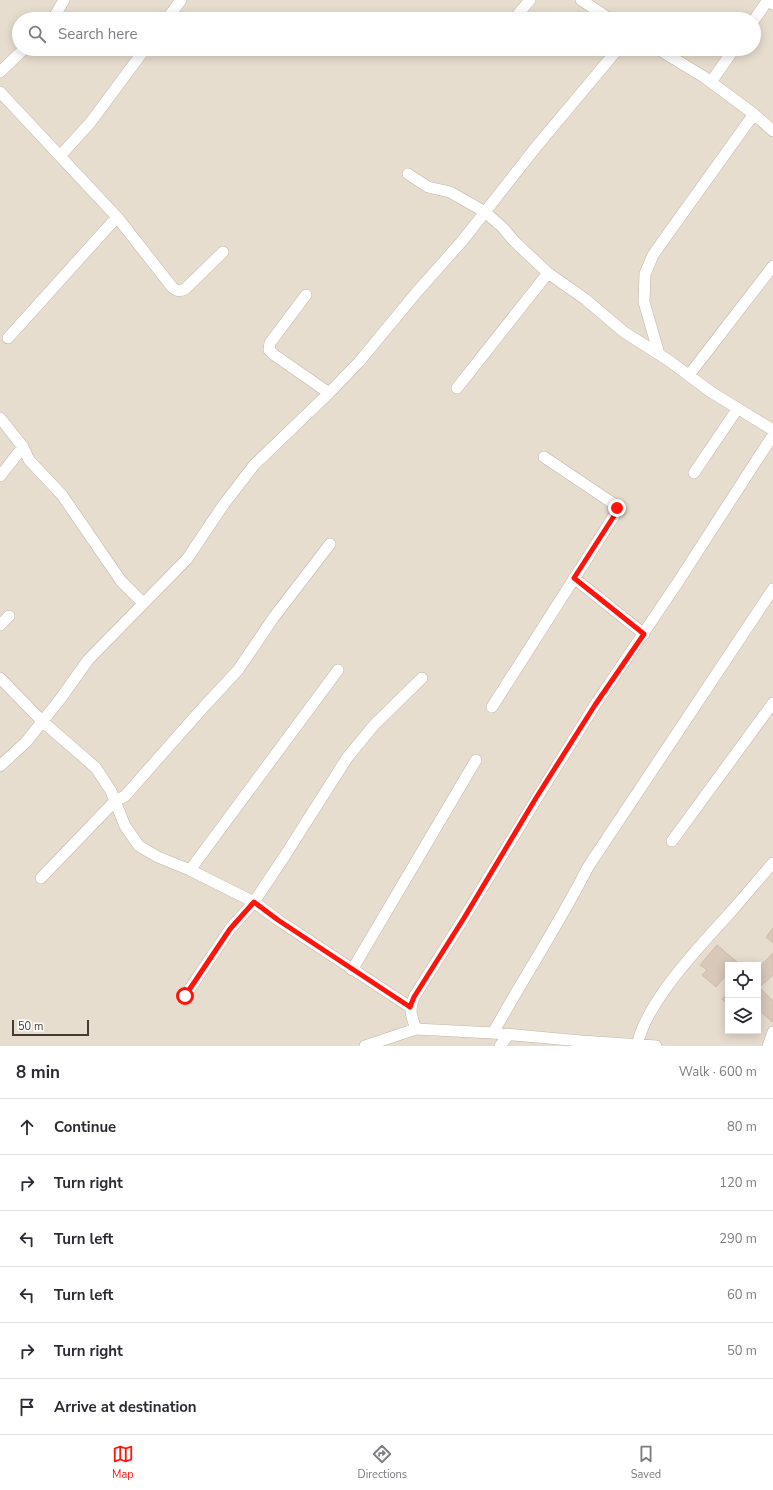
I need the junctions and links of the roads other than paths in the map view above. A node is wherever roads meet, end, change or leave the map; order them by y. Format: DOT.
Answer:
graph roads {
  1 [pos="64,0"];
  2 [pos="181,0"];
  3 [pos="530,0"];
  4 [pos="581,0"];
  5 [pos="773,4"];
  6 [pos="57,12"];
  7 [pos="172,12"];
  8 [pos="520,12"];
  9 [pos="599,12"];
  10 [pos="760,12"];
  11 [pos="17,56"];
  12 [pos="140,56"];
  13 [pos="612,56"];
  14 [pos="669,56"];
  15 [pos="729,56"];
  16 [pos="0,72"];
  17 [pos="711,82"];
  18 [pos="0,92"];
  19 [pos="754,114"];
  20 [pos="773,131"];
  21 [pos="60,156"];
  22 [pos="408,174"];
  23 [pos="485,212"];
  24 [pos="117,217"];
  25 [pos="223,252"];
  26 [pos="773,266"];
  27 [pos="548,273"];
  28 [pos="306,295"];
  29 [pos="8,338"];
  30 [pos="659,354"];
  31 [pos="689,375"];
  32 [pos="457,388"];
  33 [pos="329,392"];
  34 [pos="738,408"];
  35 [pos="0,418"];
  36 [pos="773,430"];
  37 [pos="773,435"];
  38 [pos="23,446"];
  39 [pos="544,457"];
  40 [pos="694,472"];
  41 [pos="0,476"];
  42 [pos="330,544"];
  43 [pos="574,578"];
  44 [pos="773,589"];
  45 [pos="143,603"];
  46 [pos="9,616"];
  47 [pos="0,625"];
  48 [pos="644,634"];
  49 [pos="338,670"];
  50 [pos="0,678"];
  51 [pos="422,678"];
  52 [pos="773,704"];
  53 [pos="492,707"];
  54 [pos="42,721"];
  55 [pos="476,760"];
  56 [pos="0,766"];
  57 [pos="115,801"];
  58 [pos="672,841"];
  59 [pos="773,863"];
  60 [pos="190,870"];
  61 [pos="41,878"];
  62 [pos="254,902"];
  63 [pos="352,970"];
  64 [pos="185,996"];
  65 [pos="410,1007"];
  66 [pos="416,1029"];
  67 [pos="773,1032"];
  68 [pos="493,1033"];
  69 [pos="508,1035"];
  70 [pos="637,1045"];
  71 [pos="365,1046"];
  72 [pos="500,1046"];
  73 [pos="656,1046"];
  74 [pos="768,1046"];
  1 -- 6 [label="street"];
  2 -- 7 [label="street"];
  3 -- 8 [label="street"];
  4 -- 9 [label="street"];
  5 -- 10 [label="street"];
  11 -- 16 [label="street"];
  12 -- 21 [label="street"];
  13 -- 23 [label="street"];
  14 -- 17 [label="street"];
  15 -- 17 [label="street"];
  17 -- 19 [label="street"];
  18 -- 21 [label="street"];
  19 -- 20 [label="street"];
  19 -- 30 [label="street"];
  21 -- 24 [label="street"];
  22 -- 23 [label="street"];
  23 -- 27 [label="street"];
  23 -- 33 [label="street"];
  24 -- 25 [label="street"];
  24 -- 29 [label="street"];
  26 -- 31 [label="street"];
  27 -- 30 [label="street"];
  27 -- 32 [label="street"];
  28 -- 33 [label="street"];
  30 -- 31 [label="street"];
  31 -- 34 [label="street"];
  33 -- 45 [label="street"];
  34 -- 36 [label="street"];
  34 -- 40 [label="street"];
  35 -- 38 [label="street"];
  37 -- 48 [label="street"];
  38 -- 41 [label="street"];
  38 -- 45 [label="street"];
  39 -- 43 [label="street"];
  42 -- 57 [label="street"];
  43 -- 48 [label="street"];
  43 -- 53 [label="street"];
  44 -- 68 [label="street"];
  45 -- 54 [label="street"];
  46 -- 47 [label="street"];
  48 -- 65 [label="street"];
  49 -- 60 [label="street"];
  50 -- 54 [label="street"];
  51 -- 62 [label="street"];
  52 -- 58 [label="street"];
  54 -- 56 [label="street"];
  54 -- 57 [label="street"];
  55 -- 63 [label="street"];
  57 -- 60 [label="street"];
  57 -- 61 [label="street"];
  59 -- 70 [label="street"];
  60 -- 62 [label="street"];
  62 -- 63 [label="street"];
  62 -- 64 [label="street"];
  63 -- 65 [label="street"];
  65 -- 66 [label="street"];
  66 -- 68 [label="street"];
  66 -- 71 [label="street"];
  67 -- 74 [label="street"];
  68 -- 69 [label="street"];
  69 -- 70 [label="street"];
  69 -- 72 [label="street"];
  70 -- 73 [label="street"];
}
